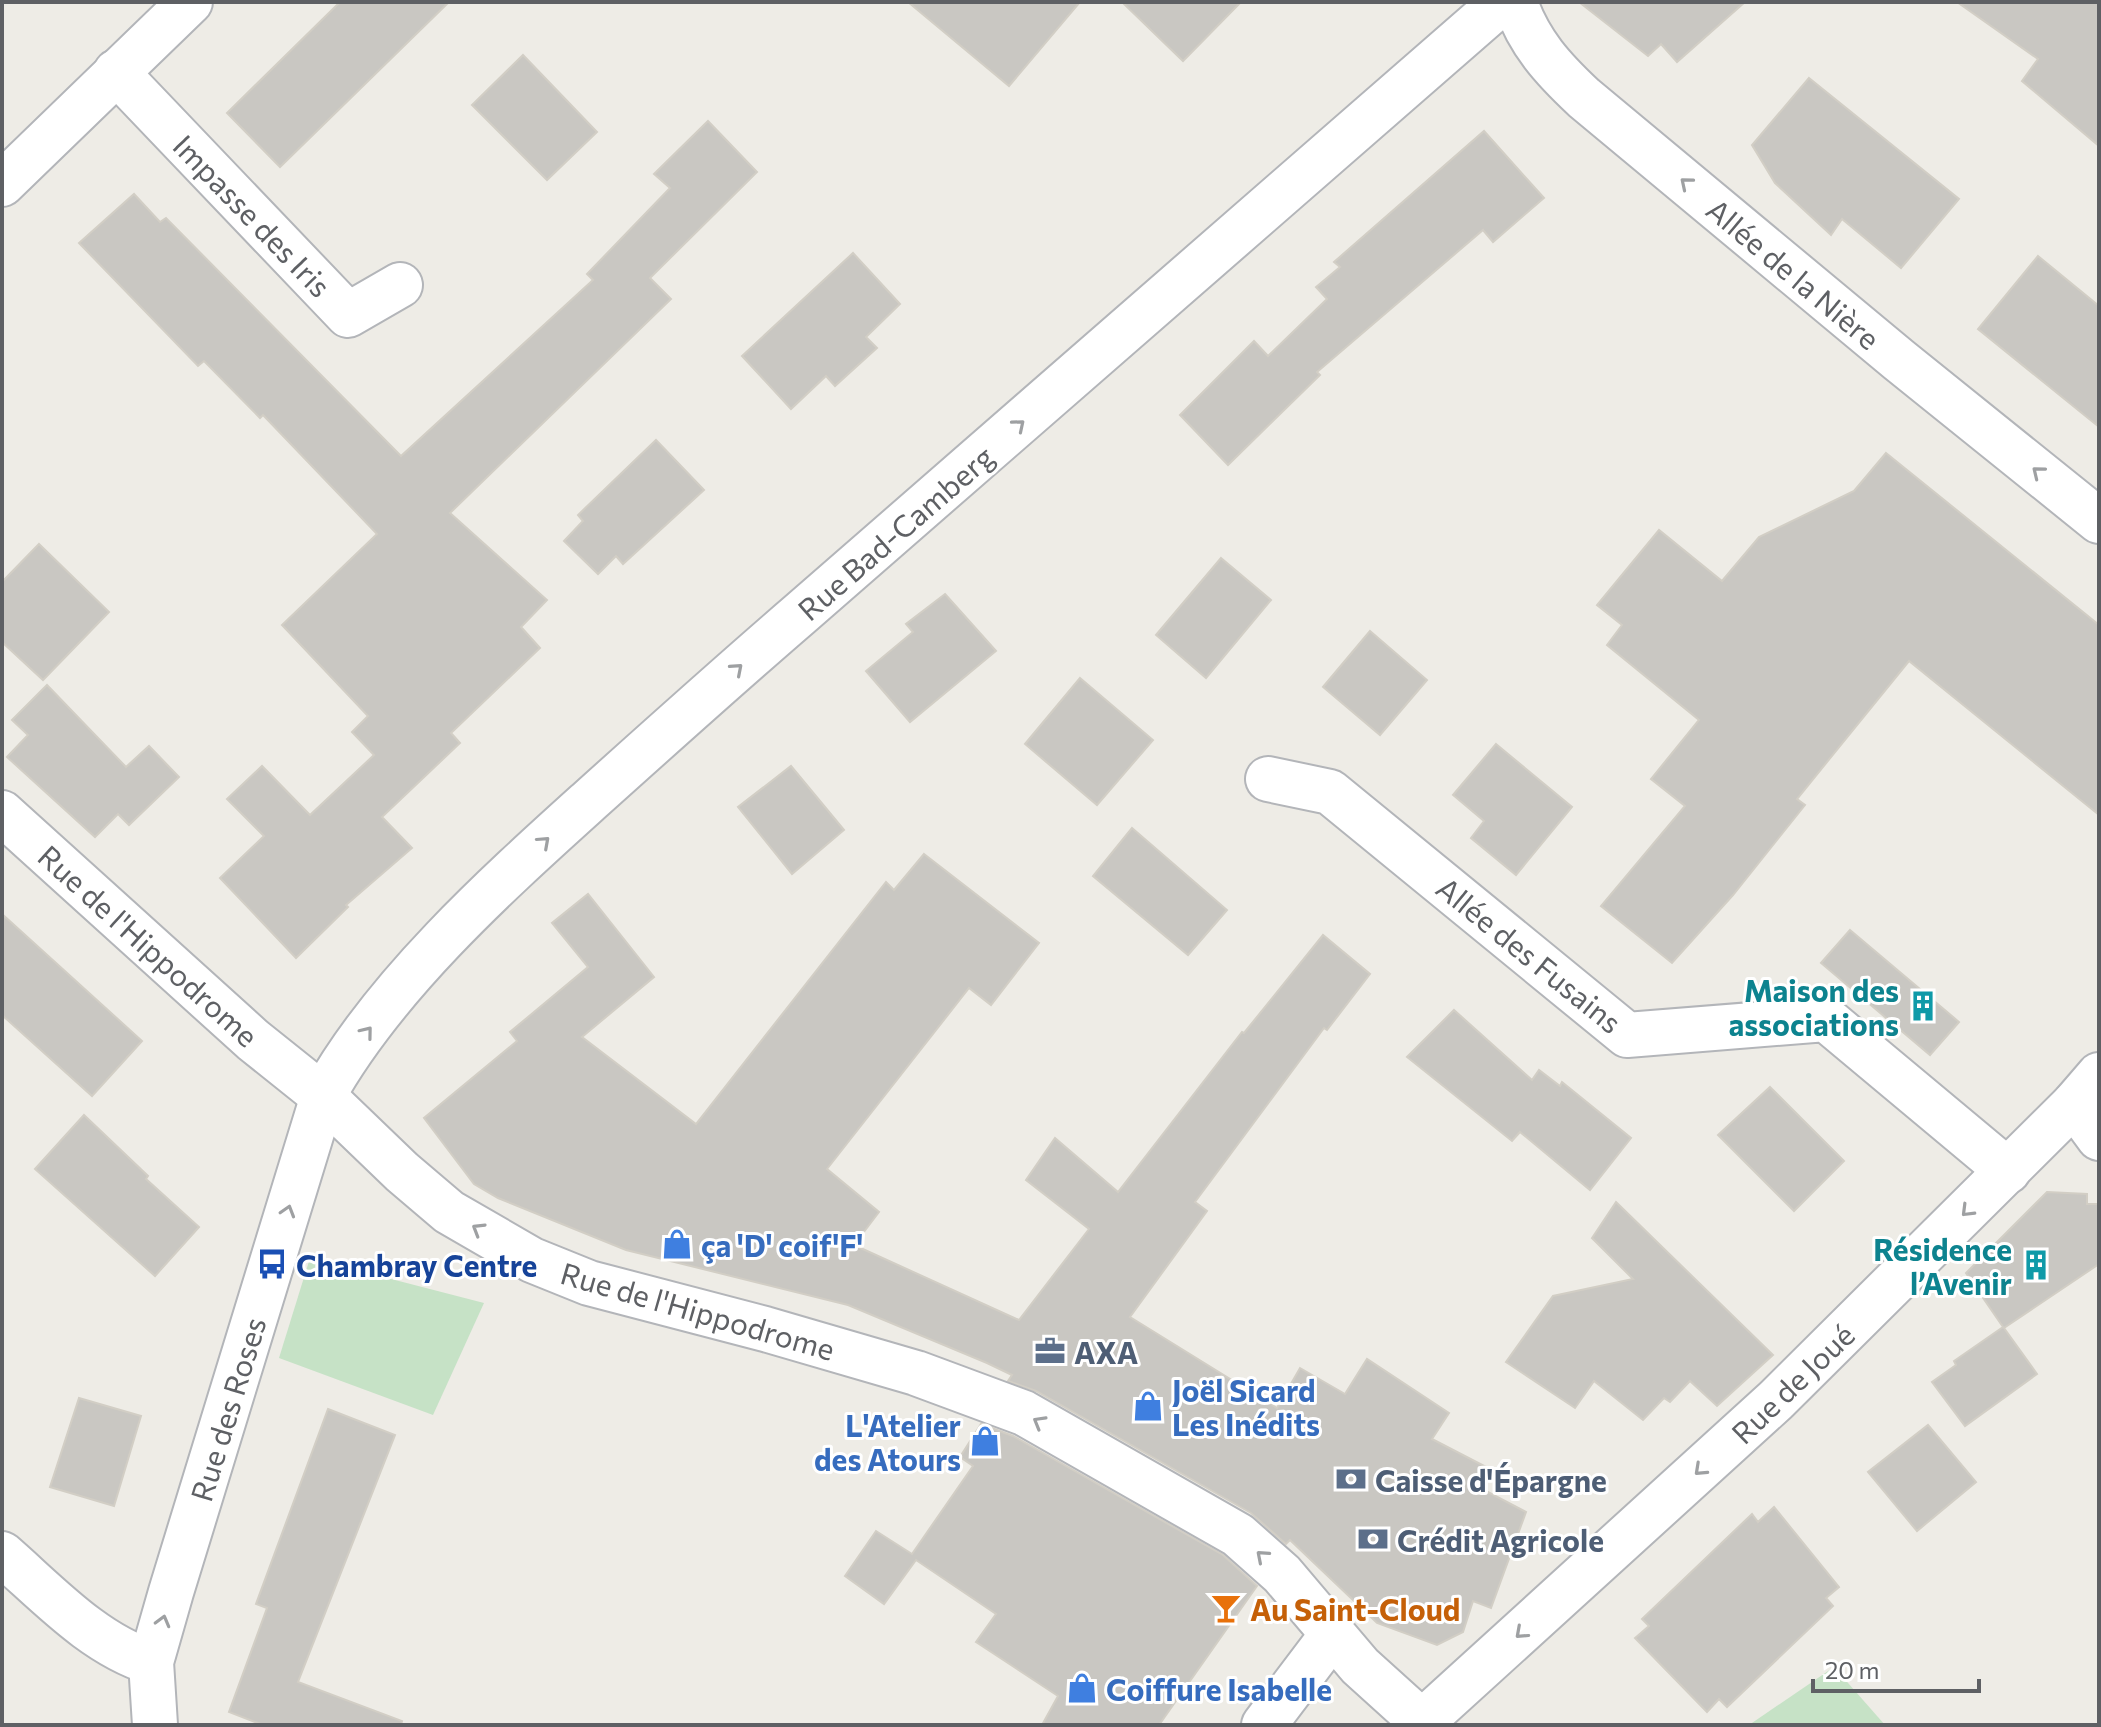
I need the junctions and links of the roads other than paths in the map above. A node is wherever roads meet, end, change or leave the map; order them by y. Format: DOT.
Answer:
graph roads {
  1 [pos="190,2"];
  2 [pos="1502,2"];
  3 [pos="1515,2"];
  4 [pos="116,72"];
  5 [pos="2,184"];
  6 [pos="400,285"];
  7 [pos="2099,521"];
  8 [pos="1268,779"];
  9 [pos="2,813"];
  10 [pos="323,1096"];
  11 [pos="2091,1106"];
  12 [pos="2008,1171"];
  13 [pos="2,1554"];
  14 [pos="1332,1635"];
  15 [pos="151,1662"];
  16 [pos="1423,1723"];
  17 [pos="155,1725"];
  18 [pos="1264,1725"];
  1 -- 4 [label="street"];
  10 -- 2 [label="street, Rue Bad-Camberg, one-way"];
  7 -- 3 [label="street, Allée de la Nière, one-way"];
  4 -- 5 [label="street"];
  4 -- 6 [label="street, Impasse des Iris"];
  8 -- 12 [label="street, Allée des Fusains"];
  9 -- 10 [label="street, Rue de l'Hippodrome"];
  14 -- 10 [label="street, Rue de l'Hippodrome, one-way"];
  15 -- 10 [label="street, Rue des Roses, one-way"];
  11 -- 12 [label="street, Rue de Joué"];
  12 -- 16 [label="street, Rue de Joué, one-way"];
  13 -- 15 [label="street"];
  14 -- 16 [label="street, Rue de l'Hippodrome"];
  14 -- 18 [label="street"];
  15 -- 17 [label="street, Rue des Roses"];
}
